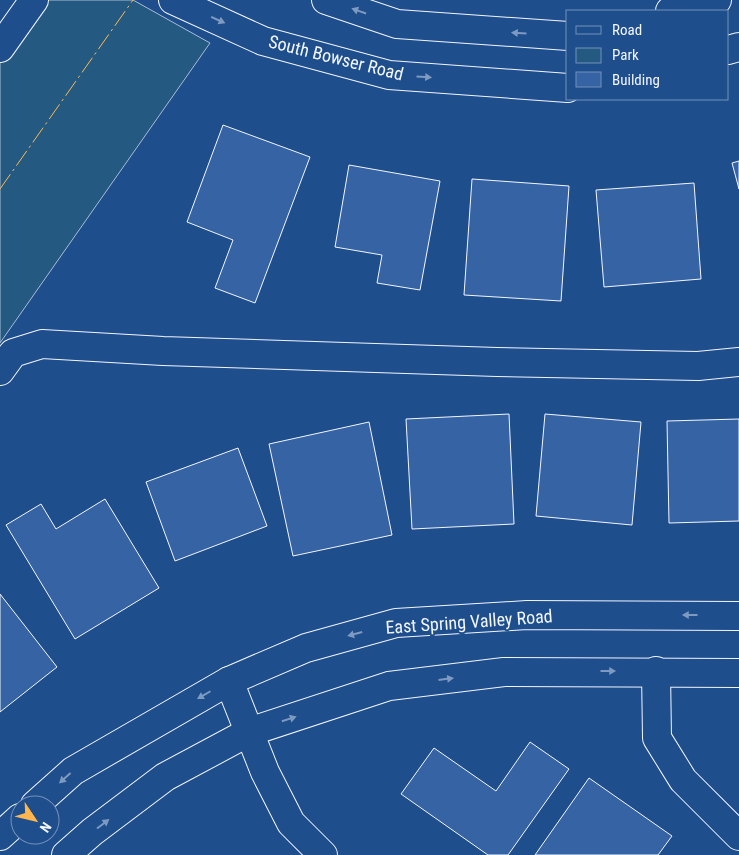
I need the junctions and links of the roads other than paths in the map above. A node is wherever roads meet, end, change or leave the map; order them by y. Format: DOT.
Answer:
graph roads {
  1 [pos="34,0"];
  2 [pos="174,0"];
  3 [pos="326,0"];
  4 [pos="718,0"];
  5 [pos="674,10"];
  6 [pos="566,36"];
  7 [pos="0,48"];
  8 [pos="566,88"];
  9 [pos="739,362"];
  10 [pos="0,371"];
  11 [pos="739,616"];
  12 [pos="656,671"];
  13 [pos="739,673"];
  14 [pos="229,681"];
  15 [pos="249,732"];
  16 [pos="46,795"];
  17 [pos="10,827"];
  18 [pos="0,836"];
  19 [pos="739,836"];
  20 [pos="66,855"];
  21 [pos="323,855"];
  1 -- 7 [label="street"];
  2 -- 8 [label="street, South Bowser Road, one-way"];
  6 -- 3 [label="street, one-way"];
  4 -- 5 [label="street"];
  9 -- 10 [label="street"];
  11 -- 14 [label="street, East Spring Valley Road, one-way"];
  12 -- 13 [label="street"];
  15 -- 12 [label="street, one-way"];
  12 -- 19 [label="street"];
  14 -- 15 [label="street"];
  14 -- 16 [label="street, East Spring Valley Road, one-way"];
  20 -- 15 [label="street, one-way"];
  15 -- 21 [label="street"];
  17 -- 18 [label="street"];
}
